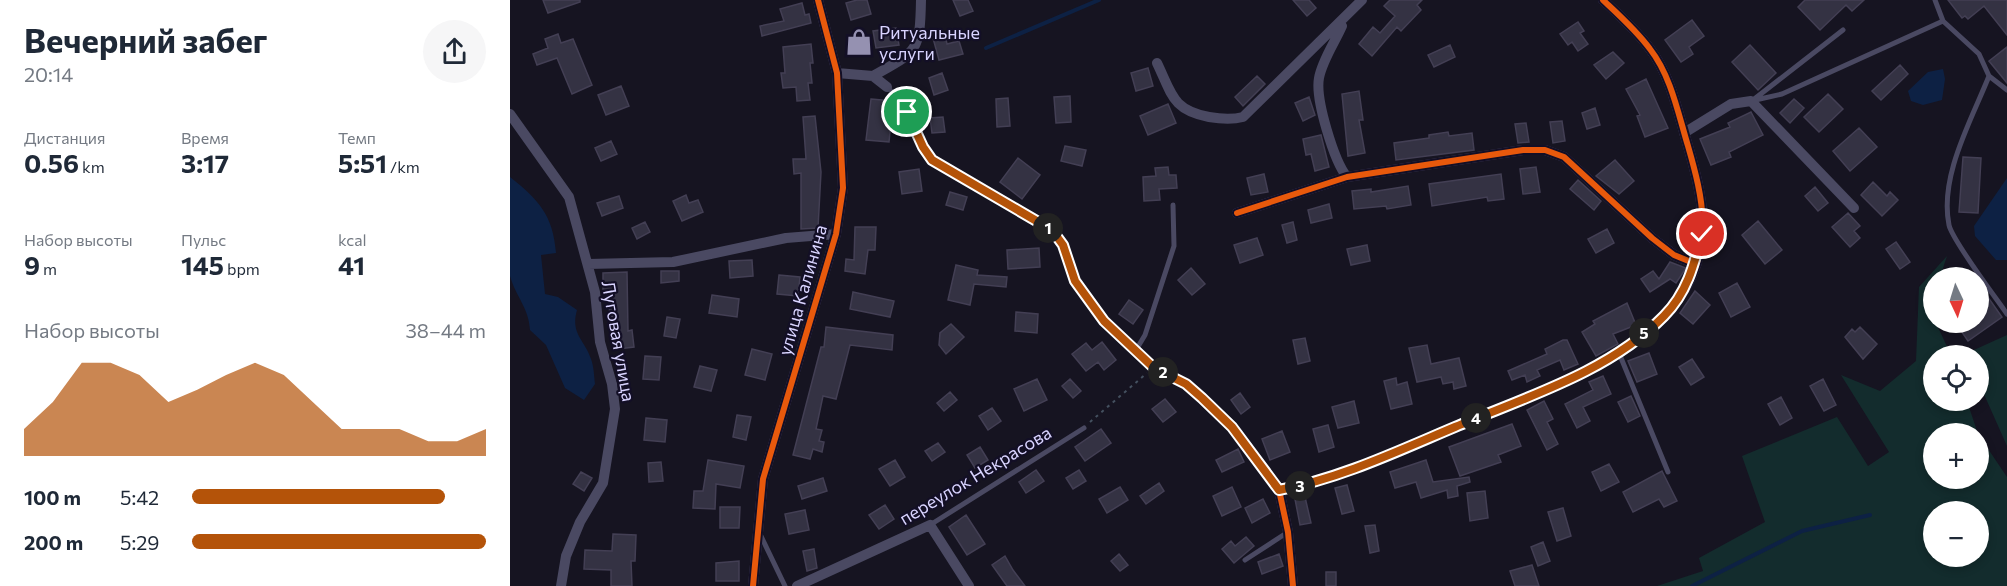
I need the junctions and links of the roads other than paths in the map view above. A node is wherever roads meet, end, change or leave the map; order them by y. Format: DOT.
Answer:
graph roads {
  1 [pos="818,0"];
  2 [pos="921,0"];
  3 [pos="1362,0"];
  4 [pos="1603,0"];
  5 [pos="1935,0"];
  6 [pos="1347,17"];
  7 [pos="1943,21"];
  8 [pos="1843,30"];
  9 [pos="1157,63"];
  10 [pos="837,73"];
  11 [pos="873,76"];
  12 [pos="1989,76"];
  13 [pos="887,87"];
  14 [pos="2007,90"];
  15 [pos="1751,101"];
  16 [pos="510,114"];
  17 [pos="1684,133"];
  18 [pos="1347,177"];
  19 [pos="1173,205"];
  20 [pos="1854,208"];
  21 [pos="1237,213"];
  22 [pos="836,234"];
  23 [pos="588,264"];
  24 [pos="1695,264"];
  25 [pos="2007,314"];
  26 [pos="1136,350"];
  27 [pos="1619,353"];
  28 [pos="1084,428"];
  29 [pos="1668,472"];
  30 [pos="1279,490"];
  31 [pos="930,525"];
  32 [pos="757,527"];
  33 [pos="1288,532"];
  34 [pos="1245,560"];
  35 [pos="561,586"];
  36 [pos="753,586"];
  37 [pos="785,586"];
  38 [pos="797,586"];
  39 [pos="969,586"];
  40 [pos="1293,586"];
  1 -- 10 [label="street, улица Калинина"];
  2 -- 11 [label="street"];
  3 -- 6 [label="street"];
  4 -- 17 [label="street"];
  5 -- 7 [label="lane"];
  6 -- 9 [label="street"];
  6 -- 18 [label="street"];
  7 -- 12 [label="lane"];
  7 -- 15 [label="lane"];
  8 -- 15 [label="lane"];
  10 -- 11 [label="street"];
  10 -- 22 [label="street, улица Калинина"];
  11 -- 13 [label="street"];
  12 -- 14 [label="lane"];
  12 -- 25 [label="lane"];
  13 -- 26 [label="lane"];
  15 -- 17 [label="street"];
  15 -- 20 [label="street"];
  16 -- 23 [label="street, Луговая улица"];
  17 -- 24 [label="street"];
  18 -- 21 [label="street"];
  18 -- 24 [label="street"];
  19 -- 26 [label="lane"];
  22 -- 23 [label="street"];
  22 -- 32 [label="street, улица Калинина"];
  23 -- 35 [label="street, Луговая улица"];
  24 -- 27 [label="street"];
  26 -- 30 [label="lane"];
  27 -- 29 [label="lane"];
  27 -- 30 [label="street"];
  28 -- 31 [label="lane, переулок Некрасова"];
  30 -- 33 [label="street"];
  31 -- 38 [label="street, переулок Некрасова"];
  31 -- 39 [label="street"];
  32 -- 36 [label="street, улица Калинина"];
  32 -- 37 [label="lane"];
  33 -- 34 [label="lane"];
  33 -- 40 [label="street"];
}
